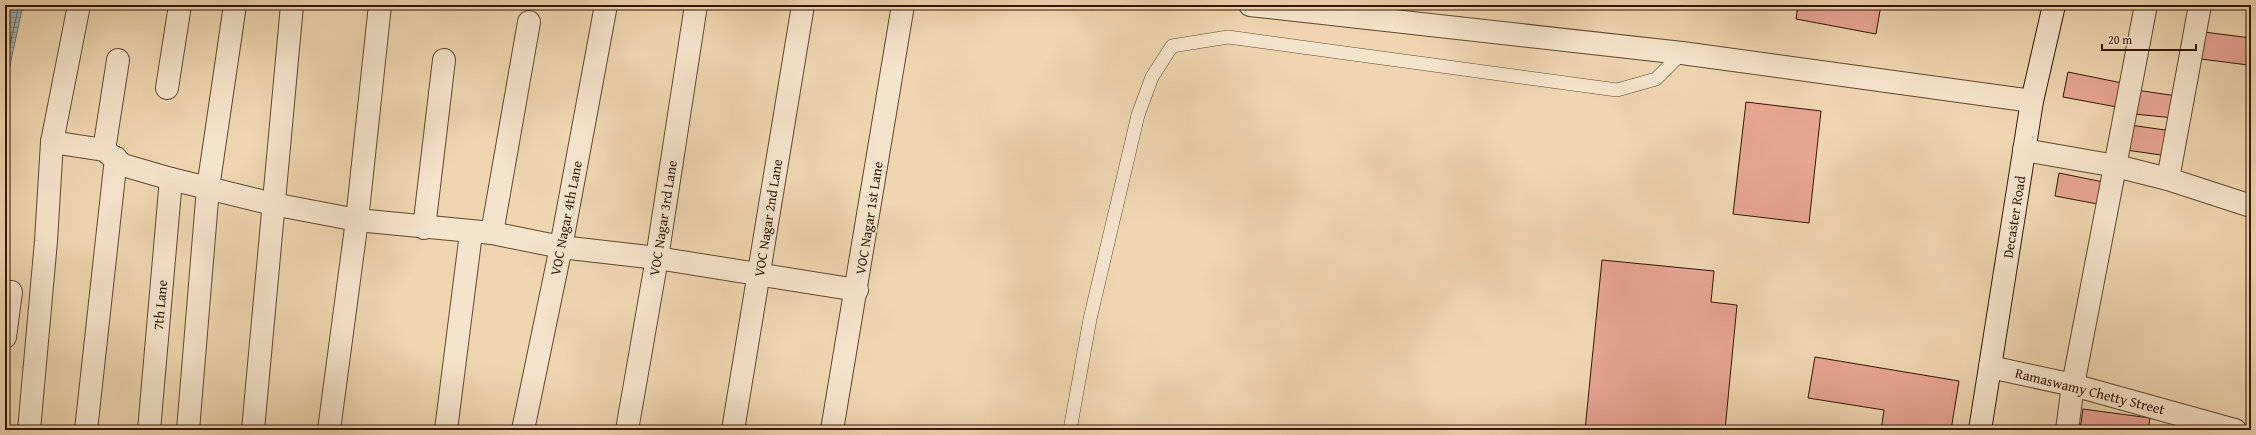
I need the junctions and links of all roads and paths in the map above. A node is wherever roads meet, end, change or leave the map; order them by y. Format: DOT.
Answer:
graph roads {
  1 [pos="79,5"];
  2 [pos="180,5"];
  3 [pos="235,5"];
  4 [pos="292,5"];
  5 [pos="380,5"];
  6 [pos="606,5"];
  7 [pos="696,5"];
  8 [pos="803,5"];
  9 [pos="903,5"];
  10 [pos="1250,5"];
  11 [pos="2054,5"];
  12 [pos="2146,5"];
  13 [pos="2200,5"];
  14 [pos="529,22"];
  15 [pos="1682,53"];
  16 [pos="118,60"];
  17 [pos="444,60"];
  18 [pos="167,88"];
  19 [pos="2032,101"];
  20 [pos="52,142"];
  21 [pos="2024,150"];
  22 [pos="110,154"];
  23 [pos="2116,166"];
  24 [pos="2168,179"];
  25 [pos="171,180"];
  26 [pos="208,188"];
  27 [pos="273,204"];
  28 [pos="2251,206"];
  29 [pos="357,220"];
  30 [pos="424,228"];
  31 [pos="471,233"];
  32 [pos="492,233"];
  33 [pos="561,247"];
  34 [pos="658,258"];
  35 [pos="759,274"];
  36 [pos="857,290"];
  37 [pos="10,292"];
  38 [pos="5,337"];
  39 [pos="1990,367"];
  40 [pos="2073,384"];
  41 [pos="30,430"];
  42 [pos="86,430"];
  43 [pos="149,430"];
  44 [pos="188,430"];
  45 [pos="253,430"];
  46 [pos="329,430"];
  47 [pos="446,430"];
  48 [pos="522,430"];
  49 [pos="627,430"];
  50 [pos="733,430"];
  51 [pos="832,430"];
  52 [pos="1070,430"];
  53 [pos="1980,430"];
  54 [pos="2067,430"];
  55 [pos="2235,430"];
  1 -- 20 [label="street"];
  2 -- 18 [label="street"];
  3 -- 26 [label="street"];
  4 -- 27 [label="street"];
  5 -- 29 [label="street"];
  6 -- 33 [label="street, VOC Nagar 4th Lane"];
  7 -- 34 [label="street, VOC Nagar 3rd Lane"];
  8 -- 35 [label="street, VOC Nagar 2nd Lane"];
  9 -- 36 [label="street, VOC Nagar 1st Lane"];
  10 -- 15 [label="street"];
  11 -- 19 [label="street, Decaster Road"];
  12 -- 23 [label="street"];
  13 -- 24 [label="street"];
  14 -- 32 [label="street"];
  15 -- 19 [label="street"];
  15 -- 52 [label="lane"];
  16 -- 22 [label="street"];
  17 -- 30 [label="street"];
  19 -- 21 [label="street, Decaster Road"];
  20 -- 22 [label="street"];
  20 -- 41 [label="street"];
  21 -- 23 [label="street"];
  21 -- 39 [label="street, Decaster Road"];
  22 -- 25 [label="street"];
  22 -- 42 [label="street"];
  23 -- 24 [label="street"];
  23 -- 40 [label="street"];
  24 -- 28 [label="street"];
  25 -- 26 [label="street"];
  25 -- 43 [label="street, 7th Lane"];
  26 -- 27 [label="street"];
  26 -- 44 [label="street"];
  27 -- 29 [label="street"];
  27 -- 45 [label="street"];
  29 -- 30 [label="street"];
  29 -- 46 [label="street"];
  30 -- 31 [label="street"];
  31 -- 32 [label="street"];
  31 -- 47 [label="street"];
  32 -- 33 [label="street"];
  33 -- 34 [label="street"];
  33 -- 48 [label="street, VOC Nagar 4th Lane"];
  34 -- 35 [label="street"];
  34 -- 49 [label="street, VOC Nagar 3rd Lane"];
  35 -- 36 [label="street"];
  35 -- 50 [label="street, VOC Nagar 2nd Lane"];
  36 -- 51 [label="street, VOC Nagar 1st Lane"];
  37 -- 38 [label="street"];
  39 -- 40 [label="street, Ramaswamy Chetty Street"];
  39 -- 53 [label="street, Decaster Road"];
  40 -- 54 [label="street"];
  40 -- 55 [label="street, Ramaswamy Chetty Street"];
}
